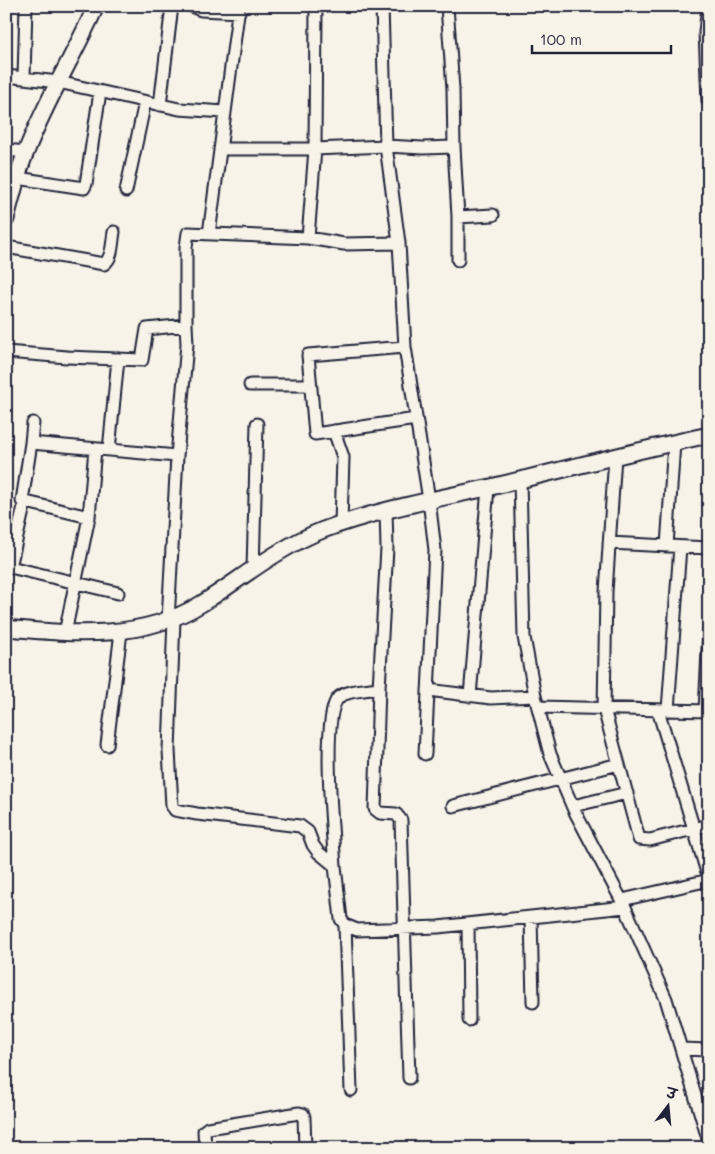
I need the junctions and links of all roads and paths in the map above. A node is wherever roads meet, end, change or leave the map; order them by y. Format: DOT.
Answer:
graph roads {
  1 [pos="26,6"];
  2 [pos="96,6"];
  3 [pos="172,6"];
  4 [pos="191,6"];
  5 [pos="316,6"];
  6 [pos="382,6"];
  7 [pos="447,6"];
  8 [pos="708,6"];
  9 [pos="239,9"];
  10 [pos="6,76"];
  11 [pos="24,77"];
  12 [pos="58,82"];
  13 [pos="100,92"];
  14 [pos="708,101"];
  15 [pos="145,102"];
  16 [pos="160,105"];
  17 [pos="226,112"];
  18 [pos="386,146"];
  19 [pos="454,147"];
  20 [pos="220,149"];
  21 [pos="315,149"];
  22 [pos="6,150"];
  23 [pos="26,152"];
  24 [pos="12,187"];
  25 [pos="126,191"];
  26 [pos="492,215"];
  27 [pos="458,218"];
  28 [pos="6,219"];
  29 [pos="114,232"];
  30 [pos="208,234"];
  31 [pos="308,238"];
  32 [pos="399,243"];
  33 [pos="6,247"];
  34 [pos="458,260"];
  35 [pos="186,326"];
  36 [pos="405,347"];
  37 [pos="6,352"];
  38 [pos="118,359"];
  39 [pos="310,385"];
  40 [pos="250,386"];
  41 [pos="416,419"];
  42 [pos="33,423"];
  43 [pos="256,424"];
  44 [pos="334,431"];
  45 [pos="709,435"];
  46 [pos="30,443"];
  47 [pos="674,443"];
  48 [pos="95,449"];
  49 [pos="109,450"];
  50 [pos="178,456"];
  51 [pos="615,456"];
  52 [pos="520,480"];
  53 [pos="488,488"];
  54 [pos="429,500"];
  55 [pos="25,502"];
  56 [pos="386,510"];
  57 [pos="88,516"];
  58 [pos="341,524"];
  59 [pos="609,543"];
  60 [pos="667,546"];
  61 [pos="680,547"];
  62 [pos="709,548"];
  63 [pos="8,567"];
  64 [pos="253,569"];
  65 [pos="76,583"];
  66 [pos="118,593"];
  67 [pos="171,620"];
  68 [pos="6,628"];
  69 [pos="709,631"];
  70 [pos="121,632"];
  71 [pos="65,633"];
  72 [pos="379,688"];
  73 [pos="428,690"];
  74 [pos="470,696"];
  75 [pos="536,702"];
  76 [pos="604,709"];
  77 [pos="663,710"];
  78 [pos="707,711"];
  79 [pos="107,745"];
  80 [pos="425,754"];
  81 [pos="619,764"];
  82 [pos="561,779"];
  83 [pos="627,792"];
  84 [pos="453,806"];
  85 [pos="572,806"];
  86 [pos="709,824"];
  87 [pos="693,828"];
  88 [pos="335,866"];
  89 [pos="709,879"];
  90 [pos="623,904"];
  91 [pos="531,917"];
  92 [pos="468,924"];
  93 [pos="345,925"];
  94 [pos="404,929"];
  95 [pos="533,1002"];
  96 [pos="469,1020"];
  97 [pos="681,1050"];
  98 [pos="709,1050"];
  99 [pos="409,1078"];
  100 [pos="351,1090"];
  101 [pos="704,1113"];
  102 [pos="709,1142"];
  103 [pos="204,1148"];
  104 [pos="305,1148"];
  1 -- 11 [label="street"];
  2 -- 12 [label="street"];
  3 -- 16 [label="street"];
  4 -- 9 [label="street"];
  5 -- 21 [label="street"];
  6 -- 18 [label="street"];
  7 -- 19 [label="street"];
  8 -- 14 [label="street"];
  9 -- 17 [label="street"];
  10 -- 11 [label="street"];
  11 -- 12 [label="street"];
  12 -- 13 [label="street"];
  12 -- 23 [label="street"];
  13 -- 15 [label="street"];
  13 -- 24 [label="street"];
  15 -- 16 [label="street"];
  15 -- 25 [label="street"];
  16 -- 17 [label="street"];
  17 -- 20 [label="street"];
  18 -- 19 [label="street"];
  18 -- 21 [label="street"];
  18 -- 32 [label="street"];
  19 -- 27 [label="street"];
  20 -- 21 [label="street"];
  20 -- 30 [label="street"];
  21 -- 31 [label="street"];
  22 -- 23 [label="street"];
  23 -- 24 [label="street"];
  24 -- 28 [label="street"];
  26 -- 27 [label="street"];
  27 -- 34 [label="street"];
  29 -- 33 [label="street"];
  30 -- 31 [label="street"];
  30 -- 35 [label="street"];
  31 -- 32 [label="street"];
  32 -- 36 [label="street"];
  35 -- 38 [label="street"];
  35 -- 50 [label="street"];
  36 -- 39 [label="street"];
  36 -- 41 [label="street"];
  37 -- 38 [label="street"];
  38 -- 49 [label="street"];
  39 -- 40 [label="street"];
  39 -- 44 [label="street"];
  41 -- 44 [label="street"];
  41 -- 54 [label="street"];
  42 -- 46 [label="street"];
  43 -- 64 [label="street"];
  44 -- 58 [label="street"];
  45 -- 47 [label="street"];
  46 -- 48 [label="street"];
  46 -- 55 [label="street"];
  47 -- 51 [label="street"];
  47 -- 60 [label="street"];
  48 -- 49 [label="street"];
  48 -- 57 [label="street"];
  49 -- 50 [label="street"];
  50 -- 67 [label="street"];
  51 -- 52 [label="street"];
  51 -- 59 [label="street"];
  52 -- 53 [label="street"];
  52 -- 75 [label="street"];
  53 -- 54 [label="street"];
  53 -- 74 [label="street"];
  54 -- 56 [label="street"];
  54 -- 73 [label="street"];
  55 -- 57 [label="street"];
  55 -- 63 [label="street"];
  56 -- 58 [label="street"];
  56 -- 72 [label="street"];
  57 -- 65 [label="street"];
  58 -- 64 [label="street"];
  59 -- 60 [label="street"];
  59 -- 76 [label="street"];
  60 -- 61 [label="street"];
  61 -- 62 [label="street"];
  61 -- 77 [label="street"];
  63 -- 65 [label="street"];
  64 -- 67 [label="street"];
  65 -- 66 [label="street"];
  65 -- 71 [label="street"];
  67 -- 70 [label="street"];
  67 -- 88 [label="street"];
  68 -- 71 [label="street"];
  69 -- 78 [label="street"];
  70 -- 71 [label="street"];
  70 -- 79 [label="street"];
  72 -- 88 [label="street"];
  72 -- 94 [label="street"];
  73 -- 74 [label="street"];
  73 -- 80 [label="street"];
  74 -- 75 [label="street"];
  75 -- 76 [label="street"];
  75 -- 82 [label="street"];
  76 -- 77 [label="street"];
  76 -- 81 [label="street"];
  77 -- 78 [label="street"];
  77 -- 87 [label="street"];
  81 -- 82 [label="street"];
  81 -- 83 [label="street"];
  82 -- 84 [label="street"];
  82 -- 85 [label="street"];
  83 -- 85 [label="street"];
  83 -- 87 [label="street"];
  85 -- 90 [label="street"];
  86 -- 87 [label="street"];
  87 -- 89 [label="street"];
  88 -- 93 [label="street"];
  89 -- 90 [label="street"];
  90 -- 91 [label="street"];
  90 -- 97 [label="street"];
  91 -- 92 [label="street"];
  91 -- 95 [label="street"];
  92 -- 94 [label="street"];
  92 -- 96 [label="street"];
  93 -- 94 [label="street"];
  93 -- 100 [label="street"];
  94 -- 99 [label="street"];
  97 -- 98 [label="street"];
  97 -- 101 [label="street"];
  101 -- 102 [label="street"];
  103 -- 104 [label="street"];
}
